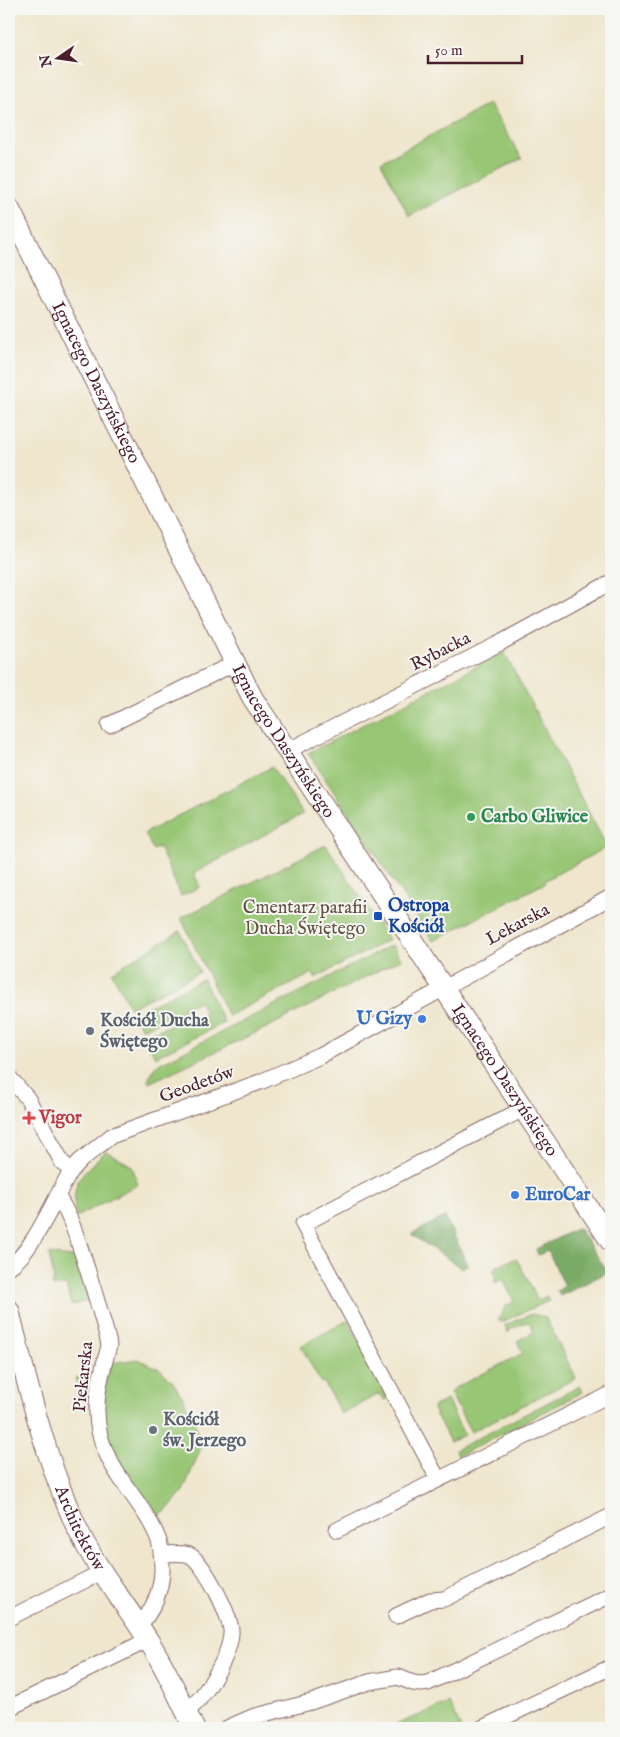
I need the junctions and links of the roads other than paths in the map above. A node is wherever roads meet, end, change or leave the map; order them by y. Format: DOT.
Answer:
graph roads {
  1 [pos="9,208"];
  2 [pos="610,586"];
  3 [pos="235,663"];
  4 [pos="109,725"];
  5 [pos="287,752"];
  6 [pos="611,897"];
  7 [pos="443,988"];
  8 [pos="9,1077"];
  9 [pos="524,1109"];
  10 [pos="71,1171"];
  11 [pos="58,1196"];
  12 [pos="611,1242"];
  13 [pos="9,1267"];
  14 [pos="9,1310"];
  15 [pos="611,1394"];
  16 [pos="438,1479"];
  17 [pos="611,1516"];
  18 [pos="337,1530"];
  19 [pos="162,1554"];
  20 [pos="102,1572"];
  21 [pos="611,1595"];
  22 [pos="396,1616"];
  23 [pos="9,1618"];
  24 [pos="144,1633"];
  25 [pos="611,1667"];
  26 [pos="9,1708"];
  27 [pos="190,1724"];
  28 [pos="227,1728"];
  29 [pos="482,1728"];
  1 -- 3 [label="main road, Ignacego Daszyńskiego"];
  2 -- 5 [label="street, Rybacka"];
  3 -- 4 [label="street"];
  3 -- 5 [label="main road, Ignacego Daszyńskiego"];
  5 -- 7 [label="main road, Ignacego Daszyńskiego"];
  6 -- 7 [label="street, Lekarska"];
  7 -- 9 [label="main road, Ignacego Daszyńskiego"];
  7 -- 10 [label="street, Geodetów"];
  8 -- 10 [label="street"];
  9 -- 12 [label="main road, Ignacego Daszyńskiego"];
  9 -- 16 [label="street"];
  10 -- 11 [label="street, Geodetów"];
  11 -- 13 [label="street, Geodetów"];
  11 -- 19 [label="street, Piekarska"];
  14 -- 20 [label="main road, Architektów"];
  15 -- 16 [label="street"];
  16 -- 18 [label="street"];
  17 -- 22 [label="street"];
  19 -- 24 [label="street, Piekarska"];
  19 -- 27 [label="street"];
  20 -- 23 [label="street"];
  20 -- 24 [label="main road, Architektów"];
  21 -- 28 [label="street"];
  24 -- 26 [label="street"];
  24 -- 27 [label="main road, Architektów"];
  25 -- 29 [label="street"];
}
